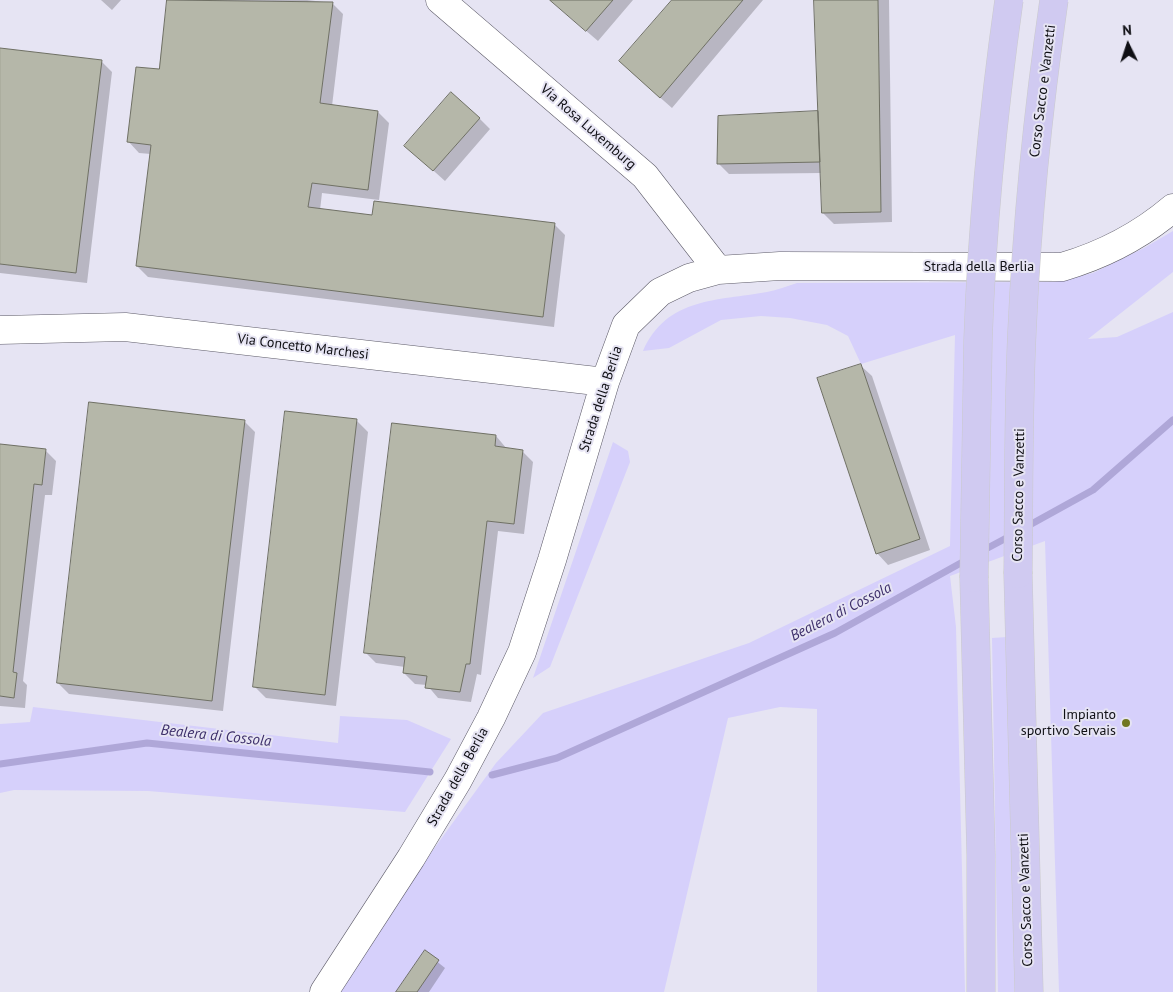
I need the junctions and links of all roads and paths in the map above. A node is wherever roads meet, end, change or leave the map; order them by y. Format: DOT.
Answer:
graph roads {
  1 [pos="440,0"];
  2 [pos="1009,0"];
  3 [pos="1054,0"];
  4 [pos="1173,208"];
  5 [pos="718,270"];
  6 [pos="0,330"];
  7 [pos="605,382"];
  8 [pos="324,992"];
  9 [pos="981,992"];
  10 [pos="1029,992"];
  1 -- 5 [label="street, Via Rosa Luxemburg"];
  2 -- 9 [label="main road, bridge"];
  3 -- 10 [label="main road, Corso Sacco e Vanzetti, bridge"];
  4 -- 5 [label="street, Strada della Berlia"];
  5 -- 7 [label="street, Strada della Berlia"];
  6 -- 7 [label="street, Via Concetto Marchesi"];
  7 -- 8 [label="street, Strada della Berlia"];
}
